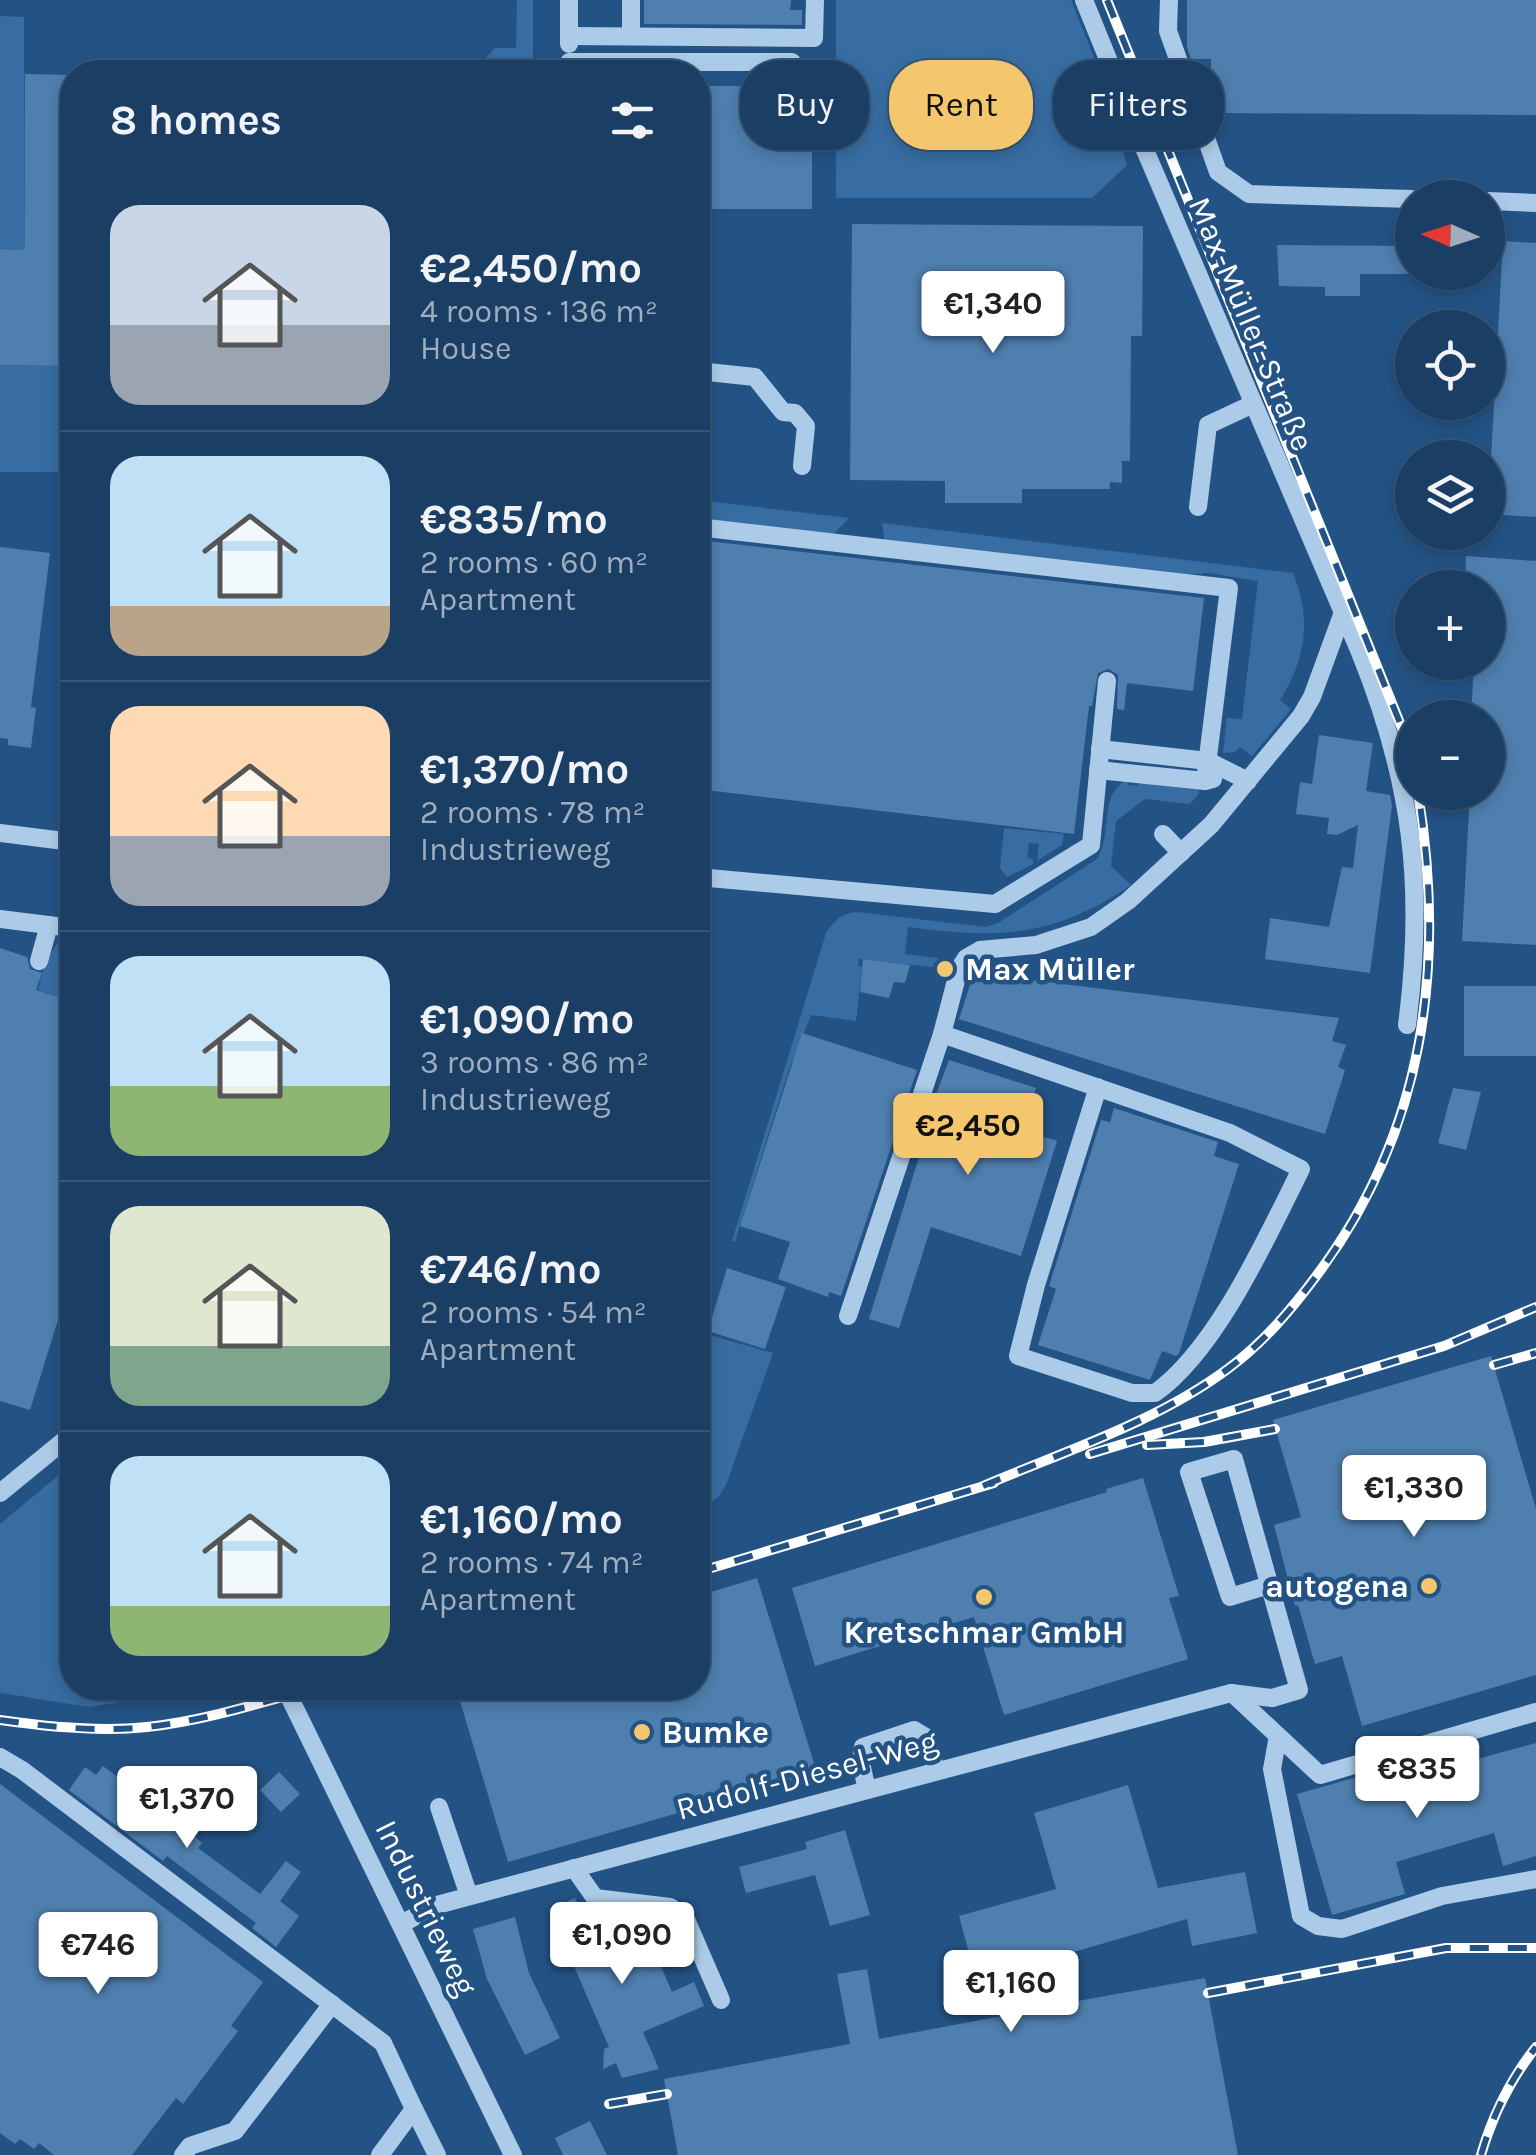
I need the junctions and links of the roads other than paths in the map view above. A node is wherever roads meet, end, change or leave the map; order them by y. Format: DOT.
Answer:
graph roads {
  1 [pos="569,0"];
  2 [pos="631,0"];
  3 [pos="814,0"];
  4 [pos="1084,0"];
  5 [pos="1169,0"];
  6 [pos="569,36"];
  7 [pos="631,36"];
  8 [pos="569,60"];
  9 [pos="740,63"];
  10 [pos="710,64"];
  11 [pos="1395,198"];
  12 [pos="1505,202"];
  13 [pos="1536,203"];
  14 [pos="710,372"];
  15 [pos="1253,404"];
  16 [pos="802,466"];
  17 [pos="1198,507"];
  18 [pos="710,528"];
  19 [pos="1342,615"];
  20 [pos="1107,681"];
  21 [pos="1100,749"];
  22 [pos="1208,761"];
  23 [pos="1098,770"];
  24 [pos="1240,778"];
  25 [pos="1205,781"];
  26 [pos="0,833"];
  27 [pos="1163,834"];
  28 [pos="60,840"];
  29 [pos="1182,853"];
  30 [pos="710,878"];
  31 [pos="0,919"];
  32 [pos="50,925"];
  33 [pos="60,926"];
  34 [pos="39,962"];
  35 [pos="1407,1025"];
  36 [pos="942,1034"];
  37 [pos="1098,1087"];
  38 [pos="848,1316"];
  39 [pos="60,1444"];
  40 [pos="0,1493"];
  41 [pos="1269,1584"];
  42 [pos="1231,1692"];
  43 [pos="291,1700"];
  44 [pos="1536,1712"];
  45 [pos="1278,1736"];
  46 [pos="0,1757"];
  47 [pos="936,1772"];
  48 [pos="867,1790"];
  49 [pos="440,1806"];
  50 [pos="574,1868"];
  51 [pos="1536,1879"];
  52 [pos="470,1896"];
  53 [pos="401,1924"];
  54 [pos="721,2000"];
  55 [pos="332,2004"];
  56 [pos="426,2087"];
  57 [pos="411,2102"];
  58 [pos="183,2155"];
  59 [pos="380,2155"];
  60 [pos="436,2155"];
  61 [pos="512,2155"];
  1 -- 6 [label="street"];
  2 -- 7 [label="street"];
  3 -- 7 [label="street"];
  4 -- 15 [label="street, Max-Müller-Straße"];
  5 -- 11 [label="street"];
  6 -- 7 [label="street"];
  6 -- 8 [label="street"];
  9 -- 10 [label="street"];
  12 -- 13 [label="street"];
  14 -- 16 [label="street"];
  15 -- 17 [label="street"];
  15 -- 19 [label="street, Max-Müller-Straße"];
  18 -- 22 [label="street"];
  19 -- 24 [label="street"];
  19 -- 35 [label="street, Max-Müller-Straße"];
  20 -- 21 [label="street"];
  21 -- 22 [label="street"];
  21 -- 23 [label="street"];
  22 -- 24 [label="street"];
  22 -- 25 [label="street"];
  23 -- 25 [label="street"];
  23 -- 30 [label="street"];
  24 -- 25 [label="street"];
  24 -- 29 [label="street"];
  26 -- 28 [label="street"];
  27 -- 29 [label="street"];
  29 -- 36 [label="street"];
  31 -- 32 [label="street"];
  32 -- 33 [label="street"];
  32 -- 34 [label="street"];
  36 -- 37 [label="street"];
  36 -- 38 [label="street"];
  37 -- 37 [label="street"];
  39 -- 40 [label="street"];
  41 -- 41 [label="street"];
  41 -- 42 [label="street, Rudolf-Diesel-Weg"];
  42 -- 45 [label="street"];
  42 -- 47 [label="street, Rudolf-Diesel-Weg"];
  43 -- 53 [label="street, Industrieweg"];
  44 -- 45 [label="street"];
  45 -- 51 [label="street"];
  46 -- 55 [label="street"];
  47 -- 48 [label="street, Rudolf-Diesel-Weg"];
  47 -- 48 [label="street"];
  48 -- 50 [label="street, Rudolf-Diesel-Weg"];
  49 -- 52 [label="street"];
  50 -- 52 [label="street, Rudolf-Diesel-Weg"];
  50 -- 54 [label="street"];
  52 -- 53 [label="street, Rudolf-Diesel-Weg"];
  53 -- 61 [label="street, Industrieweg"];
  55 -- 57 [label="street"];
  55 -- 58 [label="street"];
  56 -- 57 [label="street"];
  57 -- 59 [label="street"];
  57 -- 60 [label="street"];
}
